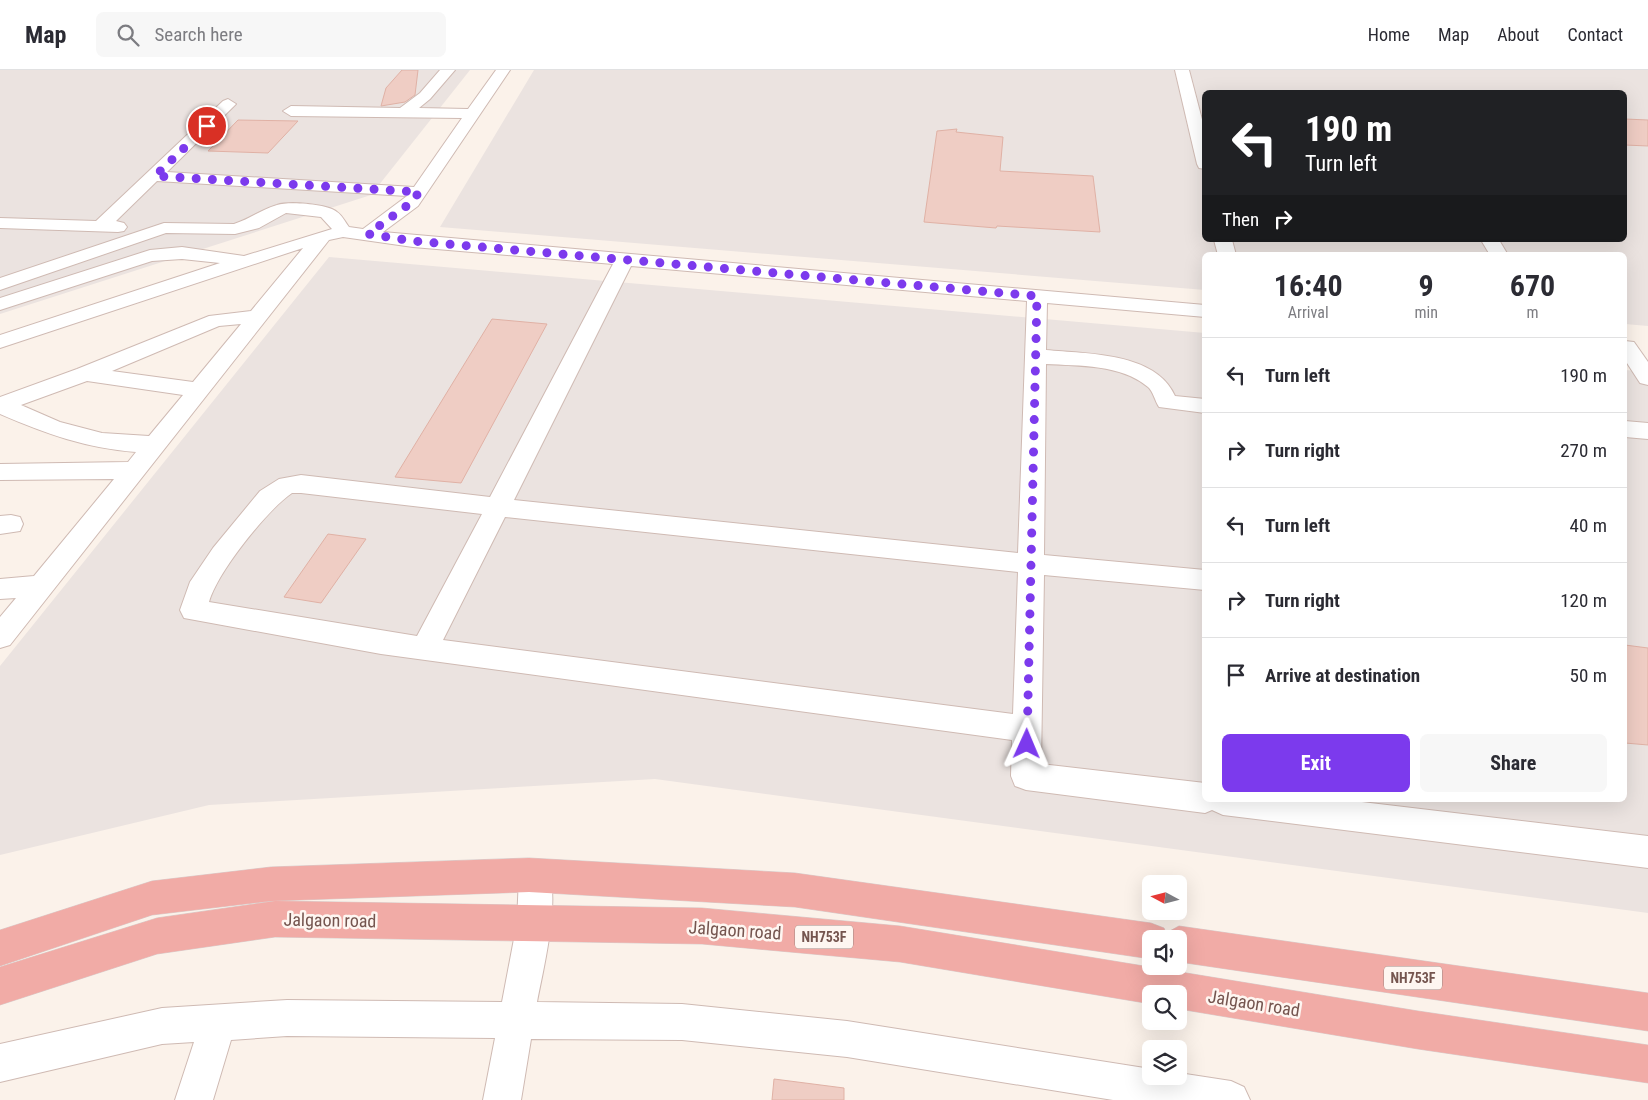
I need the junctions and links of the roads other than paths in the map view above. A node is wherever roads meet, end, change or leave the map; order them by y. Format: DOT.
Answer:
graph roads {
  1 [pos="448,70"];
  2 [pos="503,70"];
  3 [pos="1182,70"];
  4 [pos="228,104"];
  5 [pos="291,111"];
  6 [pos="404,113"];
  7 [pos="472,114"];
  8 [pos="1202,152"];
  9 [pos="155,176"];
  10 [pos="419,192"];
  11 [pos="0,222"];
  12 [pos="102,226"];
  13 [pos="164,228"];
  14 [pos="333,234"];
  15 [pos="368,234"];
  16 [pos="0,239"];
  17 [pos="114,246"];
  18 [pos="625,260"];
  19 [pos="246,261"];
  20 [pos="0,284"];
  21 [pos="1037,296"];
  22 [pos="0,304"];
  23 [pos="1202,311"];
  24 [pos="258,317"];
  25 [pos="0,342"];
  26 [pos="1634,348"];
  27 [pos="1036,356"];
  28 [pos="85,374"];
  29 [pos="1648,378"];
  30 [pos="200,390"];
  31 [pos="0,405"];
  32 [pos="1202,406"];
  33 [pos="1627,429"];
  34 [pos="1648,431"];
  35 [pos="156,445"];
  36 [pos="135,470"];
  37 [pos="0,472"];
  38 [pos="498,508"];
  39 [pos="1031,564"];
  40 [pos="1202,580"];
  41 [pos="42,586"];
  42 [pos="0,589"];
  43 [pos="0,636"];
  44 [pos="425,648"];
  45 [pos="1027,729"];
  46 [pos="1202,798"];
  47 [pos="1239,802"];
  48 [pos="1648,852"];
  49 [pos="535,876"];
  50 [pos="534,923"];
  51 [pos="1142,939"];
  52 [pos="1187,945"];
  53 [pos="0,948"];
  54 [pos="0,986"];
  55 [pos="1648,1012"];
  56 [pos="515,1020"];
  57 [pos="218,1023"];
  58 [pos="0,1064"];
  59 [pos="1648,1064"];
  60 [pos="194,1100"];
  61 [pos="502,1100"];
  62 [pos="1231,1100"];
  1 -- 6 [label="street"];
  2 -- 7 [label="street"];
  3 -- 8 [label="street"];
  4 -- 9 [label="street"];
  5 -- 6 [label="street"];
  6 -- 7 [label="street"];
  7 -- 10 [label="street"];
  9 -- 10 [label="street"];
  9 -- 12 [label="street"];
  10 -- 15 [label="street"];
  11 -- 12 [label="street"];
  12 -- 13 [label="street"];
  13 -- 14 [label="street"];
  13 -- 17 [label="street"];
  14 -- 15 [label="street"];
  14 -- 19 [label="street"];
  14 -- 24 [label="street"];
  15 -- 18 [label="street"];
  16 -- 17 [label="street"];
  17 -- 20 [label="street"];
  18 -- 21 [label="street"];
  18 -- 38 [label="street"];
  19 -- 22 [label="street"];
  19 -- 25 [label="street"];
  21 -- 23 [label="street"];
  21 -- 27 [label="lane"];
  24 -- 28 [label="street"];
  24 -- 30 [label="street"];
  26 -- 29 [label="street"];
  27 -- 32 [label="street"];
  27 -- 39 [label="lane"];
  28 -- 30 [label="street"];
  28 -- 31 [label="street"];
  30 -- 35 [label="street"];
  31 -- 35 [label="street"];
  33 -- 34 [label="street"];
  35 -- 36 [label="street"];
  36 -- 37 [label="street"];
  36 -- 41 [label="street"];
  38 -- 39 [label="street"];
  38 -- 44 [label="street"];
  38 -- 44 [label="street"];
  39 -- 40 [label="street"];
  39 -- 45 [label="lane"];
  41 -- 42 [label="street"];
  41 -- 43 [label="street"];
  44 -- 45 [label="street"];
  45 -- 46 [label="street"];
  47 -- 48 [label="street"];
  49 -- 50 [label="street"];
  49 -- 51 [label="highway"];
  49 -- 53 [label="highway"];
  50 -- 54 [label="highway, Jalgaon road / NH753F"];
  50 -- 56 [label="street"];
  50 -- 59 [label="highway, Jalgaon road / NH753F"];
  52 -- 55 [label="highway, NH753F"];
  56 -- 57 [label="street"];
  56 -- 61 [label="street"];
  56 -- 62 [label="street"];
  57 -- 58 [label="street"];
  57 -- 60 [label="street"];
}
